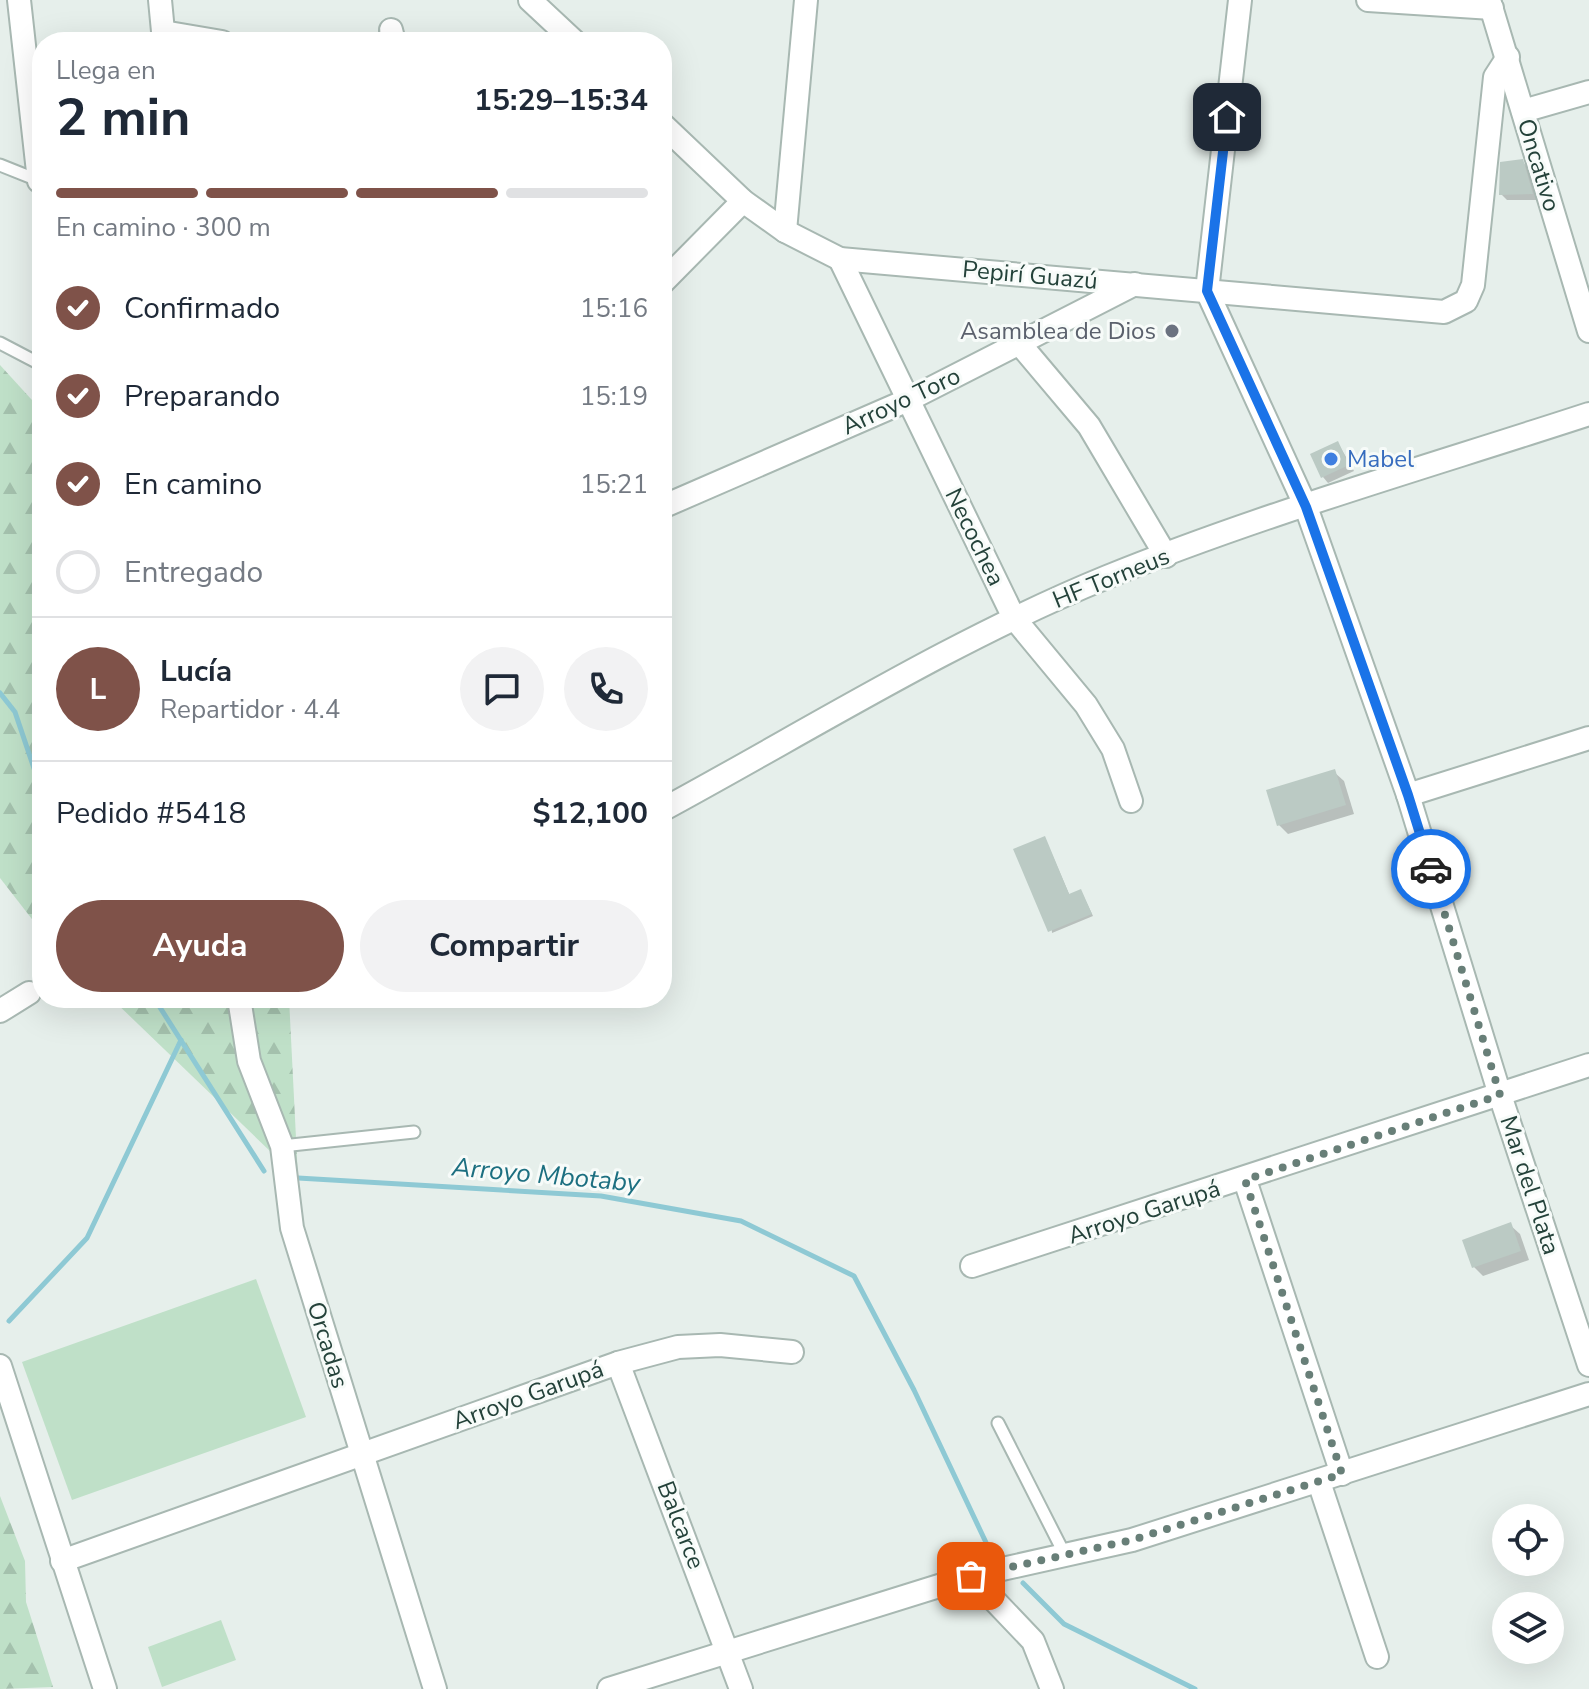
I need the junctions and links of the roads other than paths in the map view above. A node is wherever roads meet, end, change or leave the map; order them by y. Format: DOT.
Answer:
graph roads {
  1 [pos="19,0"];
  2 [pos="160,0"];
  3 [pos="530,0"];
  4 [pos="806,0"];
  5 [pos="1240,0"];
  6 [pos="1368,0"];
  7 [pos="1491,4"];
  8 [pos="163,32"];
  9 [pos="558,32"];
  10 [pos="1508,57"];
  11 [pos="1589,92"];
  12 [pos="32,107"];
  13 [pos="1523,111"];
  14 [pos="672,134"];
  15 [pos="0,165"];
  16 [pos="32,177"];
  17 [pos="743,201"];
  18 [pos="785,231"];
  19 [pos="840,259"];
  20 [pos="672,273"];
  21 [pos="1135,284"];
  22 [pos="1207,291"];
  23 [pos="1589,331"];
  24 [pos="0,343"];
  25 [pos="1019,343"];
  26 [pos="32,360"];
  27 [pos="908,400"];
  28 [pos="1589,414"];
  29 [pos="672,503"];
  30 [pos="1306,507"];
  31 [pos="1166,556"];
  32 [pos="1014,618"];
  33 [pos="1589,738"];
  34 [pos="1408,795"];
  35 [pos="1131,801"];
  36 [pos="672,805"];
  37 [pos="29,993"];
  38 [pos="241,1008"];
  39 [pos="0,1011"];
  40 [pos="1589,1065"];
  41 [pos="1500,1095"];
  42 [pos="414,1132"];
  43 [pos="282,1146"];
  44 [pos="1245,1180"];
  45 [pos="972,1266"];
  46 [pos="792,1352"];
  47 [pos="618,1363"];
  48 [pos="1589,1365"];
  49 [pos="0,1366"];
  50 [pos="1589,1394"];
  51 [pos="998,1423"];
  52 [pos="361,1454"];
  53 [pos="1342,1474"];
  54 [pos="1319,1482"];
  55 [pos="1065,1555"];
  56 [pos="62,1561"];
  57 [pos="971,1576"];
  58 [pos="728,1649"];
  59 [pos="1377,1657"];
  60 [pos="105,1689"];
  61 [pos="435,1689"];
  62 [pos="609,1689"];
  63 [pos="741,1689"];
  64 [pos="1052,1689"];
  1 -- 12 [label="street"];
  2 -- 8 [label="street"];
  3 -- 9 [label="street"];
  4 -- 18 [label="street"];
  5 -- 22 [label="street"];
  6 -- 7 [label="street"];
  7 -- 10 [label="street, Oncativo"];
  10 -- 13 [label="street, Oncativo"];
  10 -- 22 [label="street, Pepirí Guazú"];
  11 -- 13 [label="street"];
  13 -- 23 [label="street, Oncativo"];
  14 -- 17 [label="street, Pepirí Guazú"];
  15 -- 16 [label="lane"];
  17 -- 18 [label="street, Pepirí Guazú"];
  17 -- 20 [label="street"];
  18 -- 19 [label="street, Pepirí Guazú"];
  19 -- 21 [label="street, Pepirí Guazú"];
  19 -- 27 [label="street, Necochea"];
  21 -- 22 [label="street, Pepirí Guazú"];
  21 -- 25 [label="street, Arroyo Toro"];
  22 -- 30 [label="street, Mar del Plata"];
  24 -- 26 [label="lane"];
  25 -- 27 [label="street, Arroyo Toro"];
  25 -- 31 [label="street"];
  27 -- 29 [label="street, Arroyo Toro"];
  27 -- 32 [label="street, Necochea"];
  28 -- 30 [label="street, HF Torneus"];
  30 -- 31 [label="street, HF Torneus"];
  30 -- 34 [label="street, Mar del Plata"];
  31 -- 32 [label="street, HF Torneus"];
  32 -- 35 [label="street, Necochea"];
  32 -- 36 [label="street, HF Torneus"];
  33 -- 34 [label="street"];
  34 -- 41 [label="street, Mar del Plata"];
  37 -- 39 [label="street"];
  38 -- 43 [label="street, Orcadas"];
  40 -- 41 [label="street, Arroyo Garupá"];
  41 -- 44 [label="street, Arroyo Garupá"];
  41 -- 48 [label="street, Mar del Plata"];
  42 -- 43 [label="lane"];
  43 -- 52 [label="street, Orcadas"];
  44 -- 45 [label="street, Arroyo Garupá"];
  44 -- 53 [label="street"];
  46 -- 47 [label="street, Arroyo Garupá"];
  47 -- 52 [label="street, Arroyo Garupá"];
  47 -- 58 [label="street, Balcarce"];
  49 -- 56 [label="street"];
  50 -- 53 [label="street"];
  51 -- 55 [label="lane"];
  52 -- 56 [label="street, Arroyo Garupá"];
  52 -- 61 [label="street, Orcadas"];
  53 -- 54 [label="street"];
  54 -- 55 [label="street"];
  54 -- 59 [label="street"];
  55 -- 57 [label="street"];
  56 -- 60 [label="street"];
  57 -- 58 [label="street"];
  57 -- 64 [label="street"];
  58 -- 62 [label="street"];
  58 -- 63 [label="street, Balcarce"];
}
